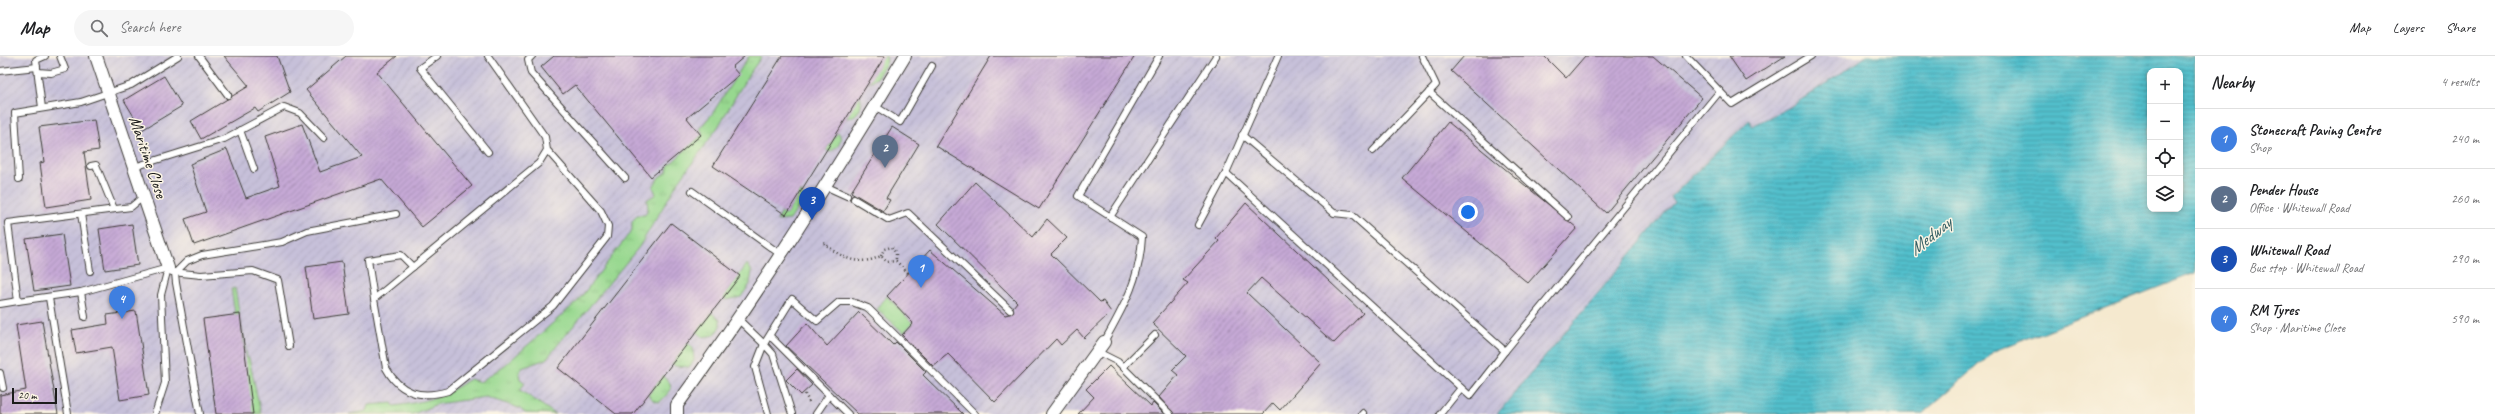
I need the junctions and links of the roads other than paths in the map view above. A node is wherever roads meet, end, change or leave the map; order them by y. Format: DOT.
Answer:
graph roads {
  1 [pos="45,56"];
  2 [pos="60,56"];
  3 [pos="96,56"];
  4 [pos="178,56"];
  5 [pos="199,56"];
  6 [pos="437,56"];
  7 [pos="488,56"];
  8 [pos="532,56"];
  9 [pos="904,56"];
  10 [pos="1159,56"];
  11 [pos="1216,56"];
  12 [pos="1278,56"];
  13 [pos="1422,56"];
  14 [pos="1686,56"];
  15 [pos="1811,56"];
  16 [pos="932,66"];
  17 [pos="37,69"];
  18 [pos="0,71"];
  19 [pos="1720,91"];
  20 [pos="1429,92"];
  21 [pos="108,93"];
  22 [pos="228,95"];
  23 [pos="875,106"];
  24 [pos="42,108"];
  25 [pos="240,130"];
  26 [pos="1242,135"];
  27 [pos="324,138"];
  28 [pos="547,150"];
  29 [pos="1373,151"];
  30 [pos="488,152"];
  31 [pos="91,166"];
  32 [pos="134,167"];
  33 [pos="254,169"];
  34 [pos="1226,172"];
  35 [pos="626,178"];
  36 [pos="19,179"];
  37 [pos="825,186"];
  38 [pos="692,191"];
  39 [pos="143,196"];
  40 [pos="847,196"];
  41 [pos="854,199"];
  42 [pos="114,209"];
  43 [pos="81,214"];
  44 [pos="396,214"];
  45 [pos="1110,216"];
  46 [pos="1568,216"];
  47 [pos="1198,225"];
  48 [pos="780,254"];
  49 [pos="413,267"];
  50 [pos="172,270"];
  51 [pos="90,271"];
  52 [pos="81,292"];
  53 [pos="49,298"];
  54 [pos="374,299"];
  55 [pos="18,301"];
  56 [pos="0,304"];
  57 [pos="1010,310"];
  58 [pos="85,317"];
  59 [pos="738,319"];
  60 [pos="1155,335"];
  61 [pos="770,336"];
  62 [pos="764,344"];
  63 [pos="289,346"];
  64 [pos="1101,347"];
  65 [pos="1505,351"];
  66 [pos="1123,367"];
  67 [pos="0,373"];
  68 [pos="3,388"];
  69 [pos="1461,388"];
  70 [pos="829,395"];
  71 [pos="68,414"];
  72 [pos="155,414"];
  73 [pos="200,414"];
  74 [pos="677,414"];
  75 [pos="768,414"];
  76 [pos="792,414"];
  77 [pos="816,414"];
  78 [pos="848,414"];
  79 [pos="975,414"];
  80 [pos="1052,414"];
  81 [pos="1170,414"];
  82 [pos="1440,414"];
  1 -- 17 [label="lane"];
  2 -- 17 [label="lane"];
  3 -- 21 [label="street, Maritime Close"];
  4 -- 21 [label="lane"];
  5 -- 22 [label="lane"];
  6 -- 30 [label="lane"];
  7 -- 28 [label="lane"];
  8 -- 35 [label="lane"];
  9 -- 23 [label="street"];
  10 -- 45 [label="lane"];
  11 -- 45 [label="lane"];
  12 -- 26 [label="lane"];
  13 -- 20 [label="lane"];
  14 -- 19 [label="lane"];
  15 -- 19 [label="lane"];
  16 -- 23 [label="lane"];
  17 -- 18 [label="lane"];
  17 -- 24 [label="lane"];
  19 -- 65 [label="lane"];
  20 -- 29 [label="lane"];
  20 -- 46 [label="lane"];
  21 -- 24 [label="lane"];
  21 -- 32 [label="street, Maritime Close"];
  23 -- 37 [label="street"];
  24 -- 36 [label="lane"];
  25 -- 27 [label="lane"];
  25 -- 32 [label="lane"];
  25 -- 33 [label="lane"];
  26 -- 34 [label="lane"];
  26 -- 65 [label="lane"];
  28 -- 49 [label="lane"];
  28 -- 54 [label="lane"];
  31 -- 42 [label="lane"];
  32 -- 39 [label="street, Maritime Close"];
  34 -- 47 [label="lane"];
  34 -- 69 [label="lane"];
  37 -- 40 [label="lane"];
  37 -- 48 [label="street"];
  38 -- 48 [label="lane"];
  39 -- 42 [label="lane"];
  39 -- 50 [label="street, Maritime Close"];
  41 -- 57 [label="lane"];
  42 -- 43 [label="lane"];
  43 -- 51 [label="lane"];
  43 -- 55 [label="lane"];
  44 -- 50 [label="lane"];
  45 -- 64 [label="lane"];
  48 -- 59 [label="street"];
  49 -- 54 [label="lane"];
  49 -- 54 [label="lane"];
  50 -- 52 [label="lane"];
  50 -- 63 [label="lane"];
  50 -- 72 [label="lane"];
  50 -- 73 [label="lane"];
  52 -- 53 [label="lane"];
  52 -- 58 [label="lane"];
  53 -- 55 [label="lane"];
  53 -- 71 [label="lane"];
  55 -- 56 [label="lane"];
  59 -- 62 [label="lane"];
  59 -- 74 [label="street"];
  60 -- 66 [label="lane"];
  61 -- 62 [label="lane"];
  61 -- 70 [label="lane"];
  61 -- 79 [label="lane"];
  62 -- 75 [label="lane"];
  62 -- 76 [label="lane"];
  64 -- 66 [label="lane"];
  64 -- 80 [label="street"];
  65 -- 69 [label="lane"];
  66 -- 81 [label="lane"];
  67 -- 68 [label="lane"];
  69 -- 82 [label="lane"];
  70 -- 77 [label="lane"];
  70 -- 78 [label="lane"];
}
